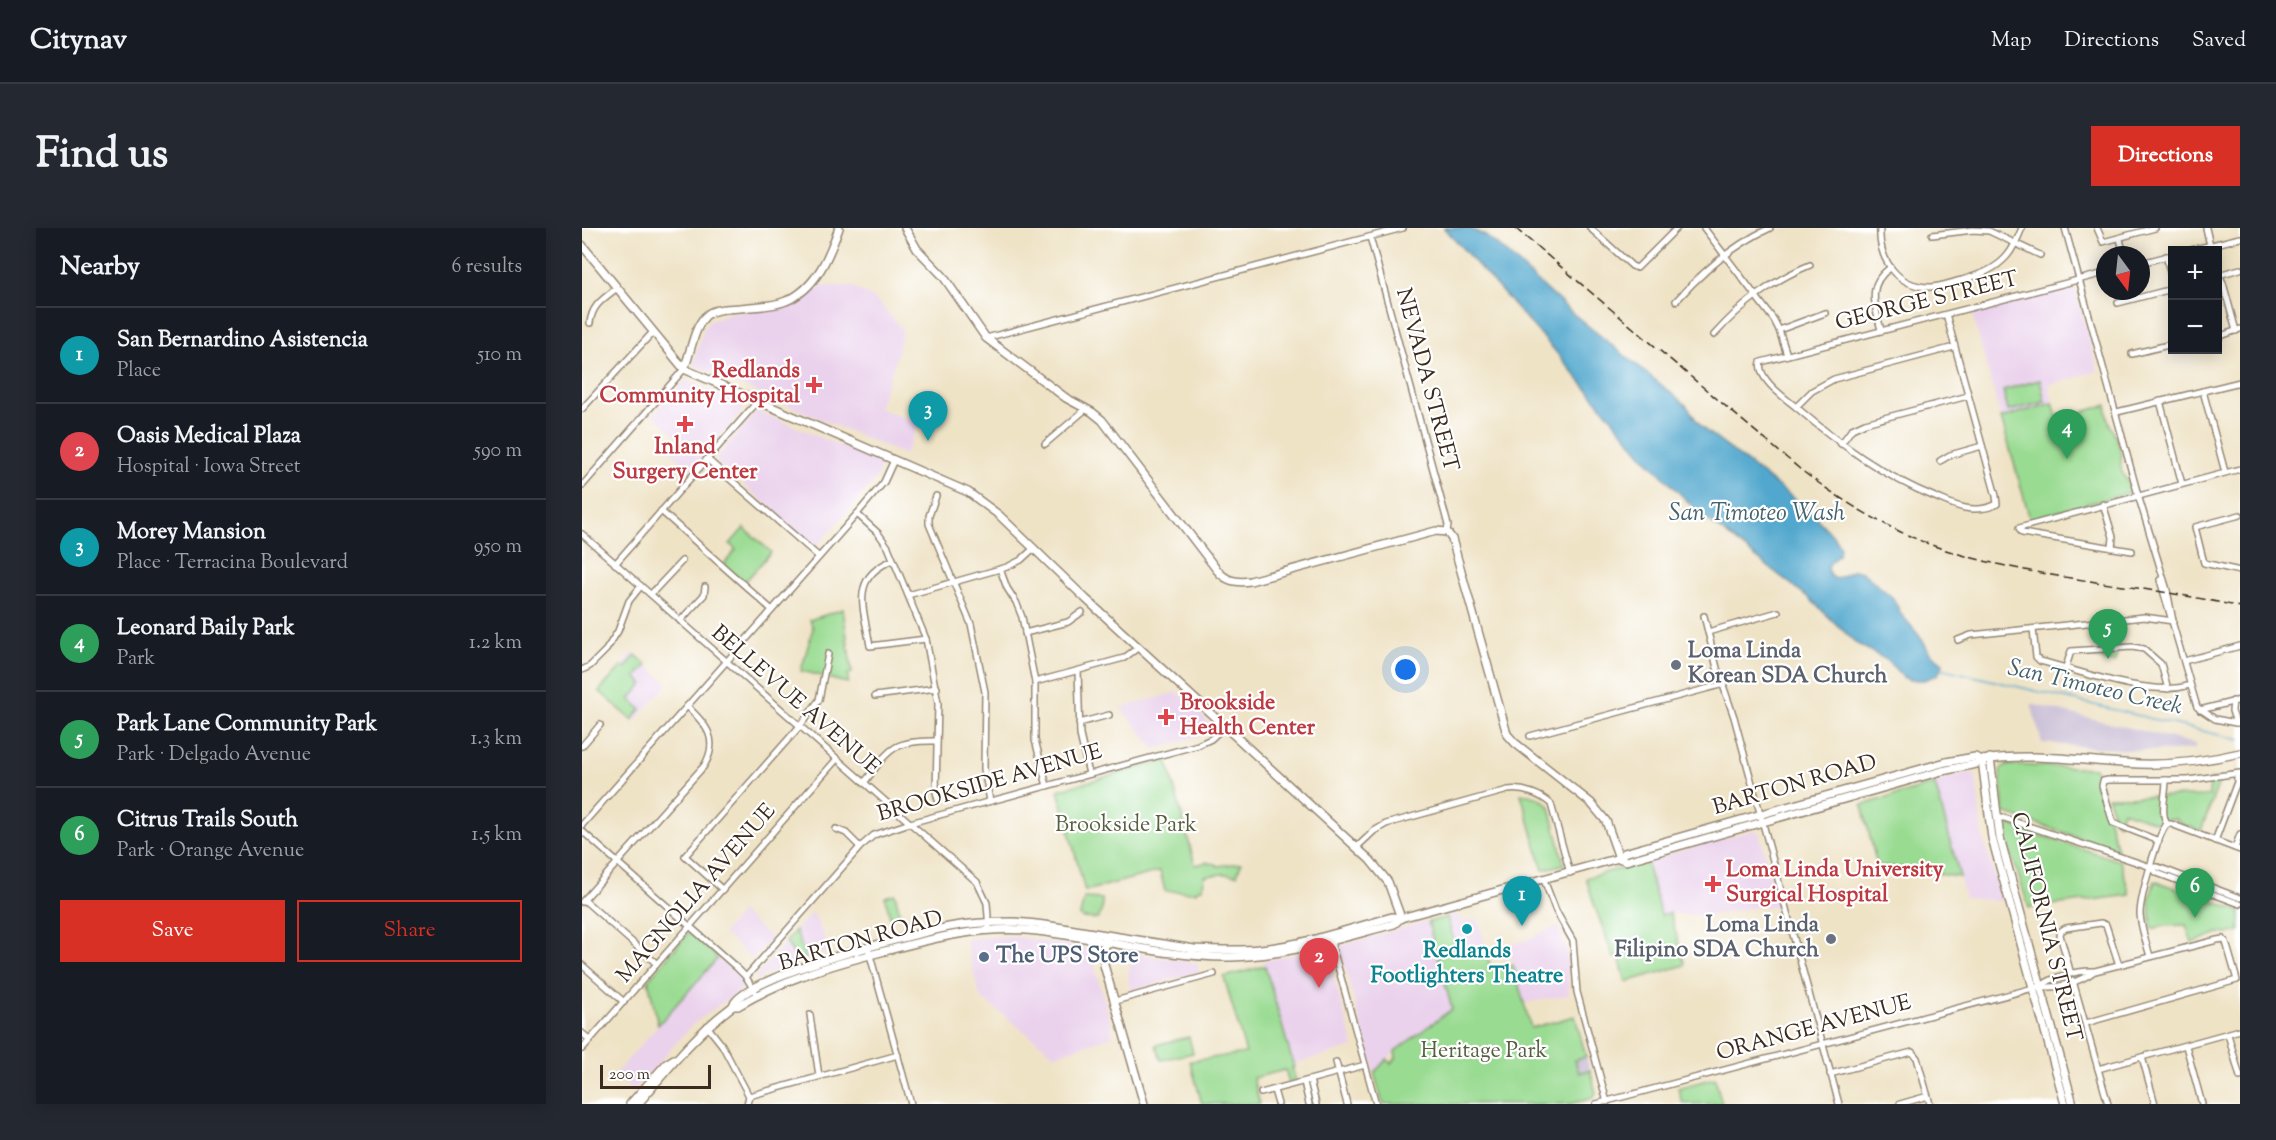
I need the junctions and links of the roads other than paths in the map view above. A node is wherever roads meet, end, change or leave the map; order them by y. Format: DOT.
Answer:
graph roads {
  1 [pos="839,228"];
  2 [pos="905,228"];
  3 [pos="1403,228"];
  4 [pos="1590,228"];
  5 [pos="1704,228"];
  6 [pos="1770,228"];
  7 [pos="1880,228"];
  8 [pos="2022,228"];
  9 [pos="2065,228"];
  10 [pos="2097,228"];
  11 [pos="2155,228"];
  12 [pos="2206,228"];
  13 [pos="1672,229"];
  14 [pos="1932,235"];
  15 [pos="1370,237"];
  16 [pos="2240,238"];
  17 [pos="2120,239"];
  18 [pos="2015,244"];
  19 [pos="582,245"];
  20 [pos="2122,246"];
  21 [pos="2210,246"];
  22 [pos="2217,246"];
  23 [pos="2040,255"];
  24 [pos="1723,256"];
  25 [pos="2168,256"];
  26 [pos="2150,261"];
  27 [pos="1810,265"];
  28 [pos="1890,268"];
  29 [pos="2240,269"];
  30 [pos="2222,272"];
  31 [pos="2096,275"];
  32 [pos="2079,279"];
  33 [pos="2222,281"];
  34 [pos="617,288"];
  35 [pos="2168,290"];
  36 [pos="1754,296"];
  37 [pos="1676,301"];
  38 [pos="2118,303"];
  39 [pos="1825,313"];
  40 [pos="1946,314"];
  41 [pos="590,323"];
  42 [pos="1779,330"];
  43 [pos="1881,330"];
  44 [pos="2238,330"];
  45 [pos="653,332"];
  46 [pos="1713,334"];
  47 [pos="2222,335"];
  48 [pos="986,338"];
  49 [pos="2168,345"];
  50 [pos="1954,347"];
  51 [pos="2132,354"];
  52 [pos="1787,355"];
  53 [pos="684,369"];
  54 [pos="2240,382"];
  55 [pos="2203,391"];
  56 [pos="1968,396"];
  57 [pos="758,401"];
  58 [pos="2160,401"];
  59 [pos="1796,407"];
  60 [pos="582,409"];
  61 [pos="1086,409"];
  62 [pos="2117,412"];
  63 [pos="1046,444"];
  64 [pos="1841,444"];
  65 [pos="1982,446"];
  66 [pos="707,459"];
  67 [pos="894,460"];
  68 [pos="1940,461"];
  69 [pos="2240,469"];
  70 [pos="2225,472"];
  71 [pos="2182,483"];
  72 [pos="582,486"];
  73 [pos="2138,495"];
  74 [pos="936,496"];
  75 [pos="2103,504"];
  76 [pos="661,511"];
  77 [pos="857,513"];
  78 [pos="2240,515"];
  79 [pos="1447,532"];
  80 [pos="582,534"];
  81 [pos="1034,548"];
  82 [pos="2112,548"];
  83 [pos="2132,551"];
  84 [pos="818,556"];
  85 [pos="893,560"];
  86 [pos="681,561"];
  87 [pos="615,564"];
  88 [pos="1000,568"];
  89 [pos="2240,571"];
  90 [pos="953,582"];
  91 [pos="641,586"];
  92 [pos="705,587"];
  93 [pos="651,594"];
  94 [pos="908,595"];
  95 [pos="771,609"];
  96 [pos="1082,612"];
  97 [pos="1778,612"];
  98 [pos="1704,616"];
  99 [pos="680,621"];
  100 [pos="2173,621"];
  101 [pos="2033,629"];
  102 [pos="1708,632"];
  103 [pos="1024,633"];
  104 [pos="926,639"];
  105 [pos="1958,640"];
  106 [pos="2240,646"];
  107 [pos="1139,647"];
  108 [pos="828,654"];
  109 [pos="726,661"];
  110 [pos="2184,661"];
  111 [pos="2066,667"];
  112 [pos="582,670"];
  113 [pos="1078,671"];
  114 [pos="1035,682"];
  115 [pos="1724,684"];
  116 [pos="2190,686"];
  117 [pos="937,688"];
  118 [pos="2168,689"];
  119 [pos="875,696"];
  120 [pos="2237,701"];
  121 [pos="687,706"];
  122 [pos="2200,710"];
  123 [pos="1109,715"];
  124 [pos="1079,723"];
  125 [pos="2238,723"];
  126 [pos="600,725"];
  127 [pos="800,726"];
  128 [pos="1225,726"];
  129 [pos="1530,736"];
  130 [pos="937,741"];
  131 [pos="582,746"];
  132 [pos="2240,753"];
  133 [pos="1990,758"];
  134 [pos="836,760"];
  135 [pos="1982,760"];
  136 [pos="2238,773"];
  137 [pos="1089,774"];
  138 [pos="2166,780"];
  139 [pos="864,783"];
  140 [pos="1047,786"];
  141 [pos="938,800"];
  142 [pos="990,801"];
  143 [pos="1997,818"];
  144 [pos="1761,819"];
  145 [pos="910,823"];
  146 [pos="2167,824"];
  147 [pos="582,825"];
  148 [pos="836,829"];
  149 [pos="582,831"];
  150 [pos="2240,834"];
  151 [pos="2215,841"];
  152 [pos="2159,842"];
  153 [pos="860,847"];
  154 [pos="1357,847"];
  155 [pos="2237,849"];
  156 [pos="1619,858"];
  157 [pos="2002,861"];
  158 [pos="617,863"];
  159 [pos="2151,867"];
  160 [pos="1570,873"];
  161 [pos="1544,880"];
  162 [pos="723,890"];
  163 [pos="2240,898"];
  164 [pos="583,901"];
  165 [pos="2240,904"];
  166 [pos="1401,918"];
  167 [pos="989,926"];
  168 [pos="690,927"];
  169 [pos="1105,938"];
  170 [pos="1330,938"];
  171 [pos="869,952"];
  172 [pos="2150,956"];
  173 [pos="657,964"];
  174 [pos="582,965"];
  175 [pos="2119,965"];
  176 [pos="793,970"];
  177 [pos="1214,974"];
  178 [pos="801,975"];
  179 [pos="746,977"];
  180 [pos="777,977"];
  181 [pos="2072,978"];
  182 [pos="2038,987"];
  183 [pos="765,990"];
  184 [pos="755,992"];
  185 [pos="1115,1001"];
  186 [pos="624,1002"];
  187 [pos="810,1015"];
  188 [pos="2086,1023"];
  189 [pos="707,1026"];
  190 [pos="2240,1030"];
  191 [pos="582,1032"];
  192 [pos="2228,1034"];
  193 [pos="590,1040"];
  194 [pos="1822,1044"];
  195 [pos="2186,1046"];
  196 [pos="582,1049"];
  197 [pos="898,1055"];
  198 [pos="2142,1058"];
  199 [pos="1336,1062"];
  200 [pos="1365,1065"];
  201 [pos="2098,1069"];
  202 [pos="1339,1072"];
  203 [pos="1830,1074"];
  204 [pos="819,1076"];
  205 [pos="2240,1077"];
  206 [pos="1307,1081"];
  207 [pos="1274,1089"];
  208 [pos="1261,1093"];
  209 [pos="749,1096"];
  210 [pos="1928,1096"];
  211 [pos="1607,1103"];
  212 [pos="633,1104"];
  213 [pos="747,1104"];
  214 [pos="911,1104"];
  215 [pos="1144,1104"];
  216 [pos="1278,1104"];
  217 [pos="1309,1104"];
  218 [pos="1316,1104"];
  219 [pos="1347,1104"];
  220 [pos="1376,1104"];
  221 [pos="1596,1104"];
  222 [pos="1839,1104"];
  223 [pos="1900,1104"];
  224 [pos="1930,1104"];
  225 [pos="2065,1104"];
  226 [pos="2073,1104"];
  227 [pos="2108,1104"];
  228 [pos="2155,1104"];
  229 [pos="2202,1104"];
  1 -- 53 [label="main road"];
  2 -- 48 [label="main road"];
  3 -- 15 [label="street"];
  4 -- 13 [label="street"];
  5 -- 24 [label="street"];
  6 -- 24 [label="street"];
  7 -- 28 [label="street"];
  8 -- 18 [label="street"];
  9 -- 32 [label="street"];
  10 -- 17 [label="street"];
  11 -- 17 [label="street"];
  12 -- 21 [label="street"];
  14 -- 18 [label="street"];
  15 -- 48 [label="street"];
  15 -- 79 [label="street, NEVADA STREET"];
  16 -- 22 [label="street"];
  17 -- 20 [label="street"];
  18 -- 23 [label="street"];
  18 -- 28 [label="street"];
  19 -- 34 [label="main road"];
  24 -- 36 [label="street"];
  24 -- 37 [label="street"];
  25 -- 26 [label="street"];
  27 -- 36 [label="street"];
  28 -- 43 [label="street"];
  29 -- 30 [label="street"];
  31 -- 32 [label="street, GEORGE STREET"];
  32 -- 40 [label="street, GEORGE STREET"];
  32 -- 62 [label="street"];
  33 -- 44 [label="street"];
  34 -- 41 [label="street"];
  34 -- 45 [label="main road"];
  35 -- 38 [label="street"];
  36 -- 42 [label="street"];
  36 -- 46 [label="street"];
  39 -- 42 [label="street"];
  40 -- 43 [label="street, GEORGE STREET"];
  40 -- 50 [label="street"];
  42 -- 52 [label="street"];
  43 -- 52 [label="street, GEORGE STREET"];
  44 -- 47 [label="street"];
  45 -- 53 [label="main road"];
  45 -- 60 [label="street"];
  48 -- 61 [label="main road"];
  49 -- 51 [label="street"];
  50 -- 56 [label="street"];
  50 -- 59 [label="street"];
  52 -- 59 [label="street, GEORGE STREET"];
  53 -- 57 [label="main road"];
  53 -- 72 [label="street"];
  54 -- 55 [label="street"];
  55 -- 58 [label="street"];
  55 -- 70 [label="street"];
  56 -- 64 [label="street"];
  56 -- 65 [label="street"];
  57 -- 66 [label="street"];
  57 -- 67 [label="main road"];
  58 -- 62 [label="street"];
  58 -- 71 [label="street"];
  59 -- 64 [label="street"];
  61 -- 63 [label="street"];
  61 -- 79 [label="main road"];
  62 -- 73 [label="street"];
  64 -- 65 [label="street"];
  65 -- 68 [label="street"];
  66 -- 76 [label="street"];
  66 -- 84 [label="street"];
  67 -- 77 [label="street"];
  67 -- 81 [label="main road"];
  69 -- 70 [label="street"];
  70 -- 71 [label="street"];
  71 -- 73 [label="street"];
  73 -- 75 [label="street"];
  73 -- 100 [label="street"];
  74 -- 90 [label="street"];
  75 -- 82 [label="street"];
  75 -- 82 [label="street"];
  76 -- 87 [label="street"];
  76 -- 95 [label="street"];
  77 -- 84 [label="street"];
  77 -- 85 [label="street"];
  78 -- 89 [label="street"];
  79 -- 156 [label="main road"];
  80 -- 87 [label="street, BELLEVUE AVENUE"];
  81 -- 88 [label="street"];
  81 -- 107 [label="main road"];
  82 -- 83 [label="street"];
  84 -- 95 [label="street"];
  85 -- 94 [label="street"];
  85 -- 104 [label="street"];
  86 -- 93 [label="street"];
  87 -- 91 [label="street, BELLEVUE AVENUE"];
  88 -- 90 [label="street"];
  88 -- 103 [label="street"];
  90 -- 94 [label="street"];
  90 -- 142 [label="street"];
  91 -- 93 [label="street, BELLEVUE AVENUE"];
  91 -- 112 [label="street"];
  92 -- 99 [label="street"];
  93 -- 99 [label="street, BELLEVUE AVENUE"];
  94 -- 104 [label="street"];
  95 -- 109 [label="street"];
  96 -- 103 [label="street"];
  97 -- 102 [label="street"];
  98 -- 102 [label="street"];
  99 -- 109 [label="street, BELLEVUE AVENUE"];
  100 -- 101 [label="street"];
  100 -- 110 [label="street"];
  101 -- 105 [label="street"];
  101 -- 111 [label="street"];
  102 -- 115 [label="street"];
  103 -- 114 [label="street"];
  104 -- 117 [label="street"];
  106 -- 110 [label="street"];
  107 -- 113 [label="street"];
  107 -- 128 [label="main road"];
  108 -- 127 [label="street"];
  109 -- 121 [label="street"];
  109 -- 127 [label="street, BELLEVUE AVENUE"];
  110 -- 116 [label="street"];
  111 -- 118 [label="street"];
  111 -- 118 [label="street"];
  113 -- 114 [label="street"];
  113 -- 124 [label="street"];
  114 -- 140 [label="street"];
  115 -- 129 [label="street"];
  115 -- 144 [label="street"];
  116 -- 118 [label="street"];
  116 -- 122 [label="street"];
  117 -- 119 [label="street"];
  117 -- 130 [label="street"];
  120 -- 122 [label="street"];
  120 -- 125 [label="street"];
  121 -- 147 [label="street"];
  121 -- 158 [label="street"];
  122 -- 125 [label="street"];
  123 -- 124 [label="street"];
  124 -- 137 [label="street"];
  126 -- 131 [label="street"];
  127 -- 134 [label="street, BELLEVUE AVENUE"];
  127 -- 162 [label="street"];
  128 -- 137 [label="street, BROOKSIDE AVENUE"];
  128 -- 154 [label="main road"];
  130 -- 139 [label="street"];
  130 -- 141 [label="street"];
  132 -- 133 [label="main road, BARTON ROAD"];
  133 -- 135 [label="main road, BARTON ROAD"];
  133 -- 143 [label="main road, CALIFORNIA STREET"];
  134 -- 139 [label="street, BELLEVUE AVENUE"];
  134 -- 162 [label="street, MAGNOLIA AVENUE"];
  135 -- 144 [label="main road, BARTON ROAD"];
  135 -- 157 [label="main road, CALIFORNIA STREET"];
  136 -- 138 [label="street"];
  136 -- 151 [label="street"];
  137 -- 140 [label="street, BROOKSIDE AVENUE"];
  138 -- 146 [label="street"];
  138 -- 152 [label="street"];
  139 -- 145 [label="street, BELLEVUE AVENUE"];
  140 -- 142 [label="street, BROOKSIDE AVENUE"];
  142 -- 145 [label="street, BROOKSIDE AVENUE"];
  143 -- 157 [label="main road, CALIFORNIA STREET"];
  143 -- 159 [label="street"];
  144 -- 156 [label="main road, BARTON ROAD"];
  144 -- 194 [label="street"];
  145 -- 153 [label="street, BROOKSIDE AVENUE"];
  145 -- 167 [label="street, BELLEVUE AVENUE"];
  146 -- 151 [label="street"];
  146 -- 152 [label="street"];
  148 -- 153 [label="street"];
  149 -- 158 [label="street"];
  150 -- 155 [label="street"];
  151 -- 155 [label="street"];
  152 -- 159 [label="street"];
  153 -- 179 [label="street, BROOKSIDE AVENUE"];
  154 -- 160 [label="street"];
  154 -- 166 [label="main road"];
  156 -- 160 [label="main road, BARTON ROAD"];
  157 -- 182 [label="main road, CALIFORNIA STREET"];
  158 -- 164 [label="street"];
  158 -- 168 [label="street"];
  159 -- 163 [label="street"];
  159 -- 165 [label="street"];
  159 -- 172 [label="street"];
  160 -- 161 [label="main road, BARTON ROAD"];
  161 -- 166 [label="main road, BARTON ROAD"];
  161 -- 211 [label="street"];
  162 -- 168 [label="street, MAGNOLIA AVENUE"];
  164 -- 173 [label="street"];
  166 -- 170 [label="main road, BARTON ROAD"];
  167 -- 169 [label="main road, BARTON ROAD"];
  167 -- 171 [label="main road, BARTON ROAD"];
  168 -- 173 [label="street, MAGNOLIA AVENUE"];
  168 -- 179 [label="street"];
  169 -- 170 [label="main road, BARTON ROAD"];
  169 -- 185 [label="main road"];
  170 -- 200 [label="street"];
  171 -- 176 [label="main road, BARTON ROAD"];
  171 -- 178 [label="main road, BARTON ROAD"];
  171 -- 197 [label="street"];
  172 -- 175 [label="street, ORANGE AVENUE"];
  172 -- 188 [label="street, ORANGE AVENUE"];
  173 -- 186 [label="street, MAGNOLIA AVENUE"];
  174 -- 186 [label="street"];
  175 -- 181 [label="street, ORANGE AVENUE"];
  175 -- 181 [label="street"];
  176 -- 178 [label="main road"];
  176 -- 180 [label="main road, BARTON ROAD"];
  177 -- 185 [label="street"];
  178 -- 183 [label="main road, BARTON ROAD"];
  179 -- 184 [label="street"];
  180 -- 183 [label="main road"];
  180 -- 184 [label="main road, BARTON ROAD"];
  181 -- 182 [label="street, ORANGE AVENUE"];
  181 -- 188 [label="street"];
  182 -- 194 [label="street, ORANGE AVENUE"];
  182 -- 225 [label="main road, CALIFORNIA STREET"];
  182 -- 226 [label="main road, CALIFORNIA STREET"];
  183 -- 184 [label="main road, BARTON ROAD"];
  184 -- 189 [label="main road, BARTON ROAD"];
  185 -- 215 [label="main road"];
  186 -- 193 [label="street, MAGNOLIA AVENUE"];
  187 -- 204 [label="street"];
  188 -- 201 [label="street"];
  189 -- 209 [label="street"];
  189 -- 212 [label="main road"];
  190 -- 192 [label="street"];
  191 -- 193 [label="street"];
  192 -- 195 [label="street"];
  192 -- 205 [label="street"];
  193 -- 196 [label="street, MAGNOLIA AVENUE"];
  194 -- 203 [label="street"];
  194 -- 211 [label="street, ORANGE AVENUE"];
  195 -- 198 [label="street"];
  195 -- 229 [label="street"];
  197 -- 204 [label="street"];
  197 -- 214 [label="street"];
  198 -- 201 [label="street"];
  198 -- 228 [label="street"];
  199 -- 202 [label="street"];
  200 -- 202 [label="street"];
  200 -- 220 [label="street"];
  201 -- 227 [label="street"];
  202 -- 206 [label="street"];
  202 -- 219 [label="street"];
  203 -- 210 [label="street"];
  203 -- 222 [label="street"];
  204 -- 209 [label="street"];
  206 -- 207 [label="street"];
  206 -- 217 [label="street"];
  206 -- 218 [label="street"];
  207 -- 208 [label="street"];
  207 -- 216 [label="street"];
  209 -- 213 [label="street"];
  210 -- 223 [label="street"];
  210 -- 224 [label="street"];
  211 -- 221 [label="street, ORANGE AVENUE"];
}
